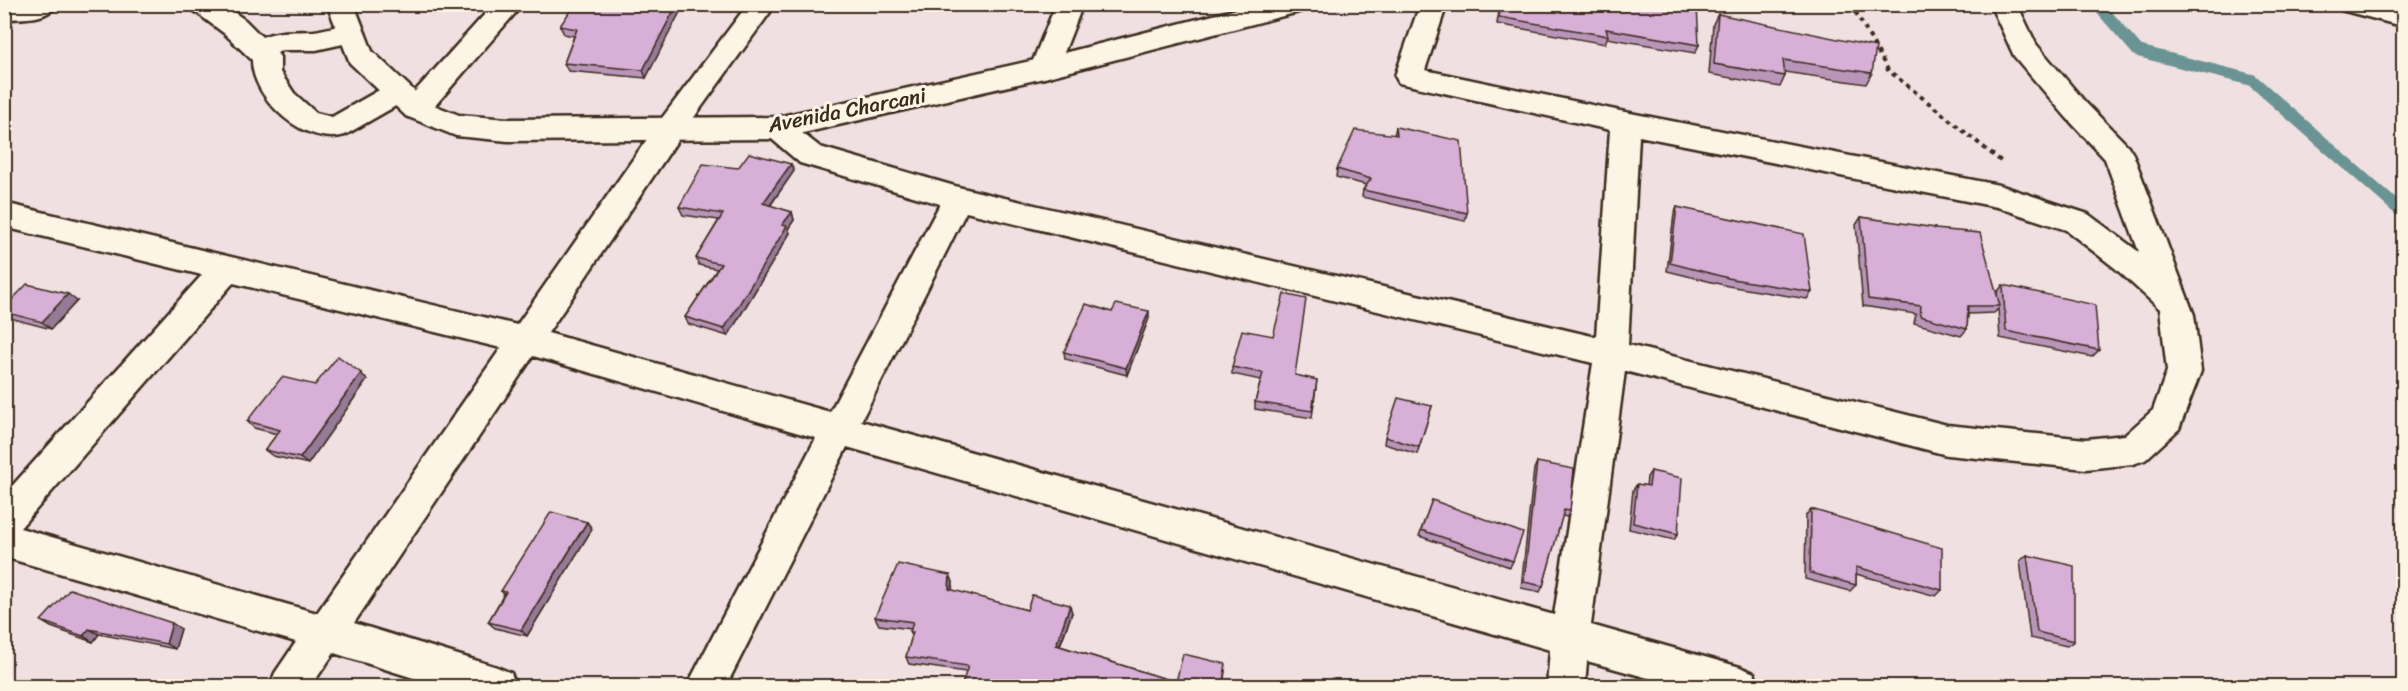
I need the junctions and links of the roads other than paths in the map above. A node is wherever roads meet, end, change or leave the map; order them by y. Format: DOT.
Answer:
graph roads {
  1 [pos="44,4"];
  2 [pos="203,4"];
  3 [pos="340,4"];
  4 [pos="510,4"];
  5 [pos="763,4"];
  6 [pos="1070,4"];
  7 [pos="1295,4"];
  8 [pos="1434,4"];
  9 [pos="2003,4"];
  10 [pos="2351,4"];
  11 [pos="4,5"];
  12 [pos="2403,14"];
  13 [pos="351,33"];
  14 [pos="258,50"];
  15 [pos="1044,68"];
  16 [pos="407,100"];
  17 [pos="1625,123"];
  18 [pos="777,128"];
  19 [pos="669,130"];
  20 [pos="958,198"];
  21 [pos="4,215"];
  22 [pos="227,268"];
  23 [pos="2174,304"];
  24 [pos="527,341"];
  25 [pos="1611,354"];
  26 [pos="836,431"];
  27 [pos="4,521"];
  28 [pos="4,540"];
  29 [pos="326,633"];
  30 [pos="1570,638"];
  31 [pos="289,687"];
  32 [pos="497,687"];
  33 [pos="706,687"];
  34 [pos="1566,687"];
  35 [pos="1740,687"];
  1 -- 11 [label="street"];
  2 -- 14 [label="street"];
  3 -- 13 [label="street, Avenida Charcani"];
  4 -- 16 [label="street"];
  5 -- 19 [label="street"];
  6 -- 15 [label="street"];
  7 -- 15 [label="street, Avenida Charcani"];
  8 -- 17 [label="street"];
  9 -- 23 [label="street"];
  10 -- 12 [label="street"];
  13 -- 14 [label="street"];
  13 -- 16 [label="street, Avenida Charcani"];
  14 -- 16 [label="street"];
  15 -- 18 [label="street, Avenida Charcani"];
  16 -- 19 [label="street, Avenida Charcani"];
  17 -- 23 [label="street"];
  17 -- 25 [label="street"];
  18 -- 19 [label="street, Avenida Charcani"];
  18 -- 20 [label="street"];
  19 -- 24 [label="street"];
  20 -- 25 [label="street"];
  20 -- 26 [label="street"];
  21 -- 22 [label="street"];
  22 -- 24 [label="street"];
  22 -- 27 [label="street"];
  23 -- 25 [label="street"];
  24 -- 26 [label="street"];
  24 -- 29 [label="street"];
  25 -- 30 [label="street"];
  26 -- 30 [label="street"];
  26 -- 33 [label="street"];
  28 -- 29 [label="street"];
  29 -- 31 [label="street"];
  29 -- 32 [label="street"];
  30 -- 34 [label="street"];
  30 -- 35 [label="street"];
}
